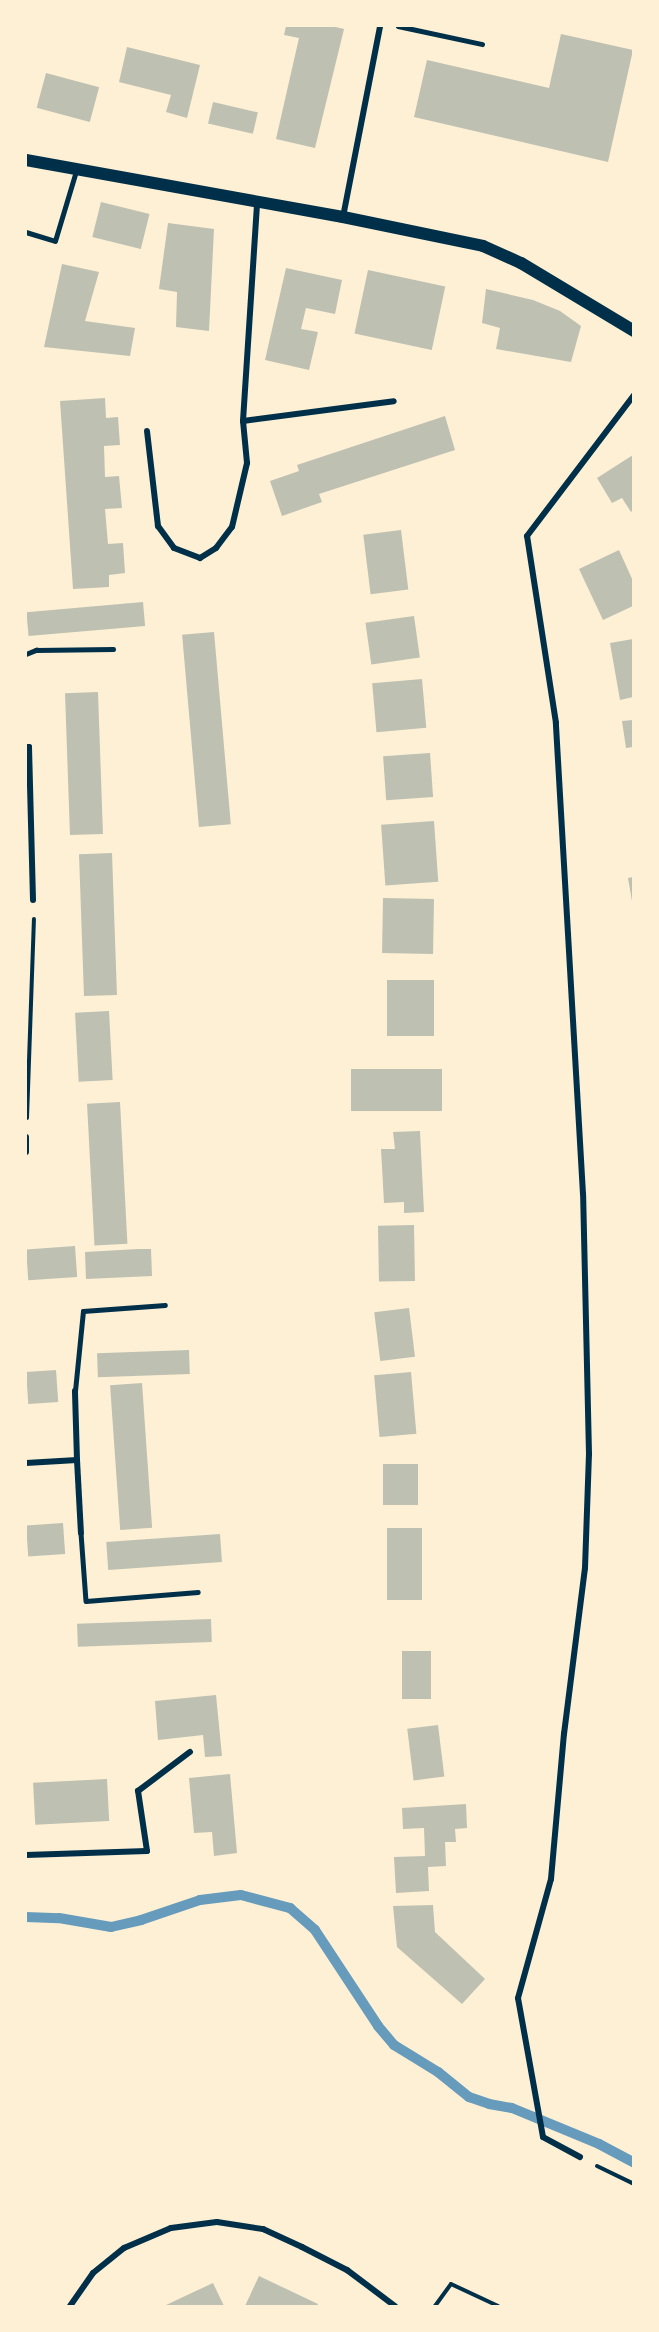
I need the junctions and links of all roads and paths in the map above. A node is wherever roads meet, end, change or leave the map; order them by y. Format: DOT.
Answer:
graph roads {
  1 [pos="380,26"];
  2 [pos="398,26"];
  3 [pos="482,44"];
  4 [pos="26,160"];
  5 [pos="76,171"];
  6 [pos="257,201"];
  7 [pos="343,217"];
  8 [pos="26,232"];
  9 [pos="633,331"];
  10 [pos="633,395"];
  11 [pos="394,401"];
  12 [pos="243,421"];
  13 [pos="147,430"];
  14 [pos="113,649"];
  15 [pos="26,654"];
  16 [pos="26,747"];
  17 [pos="33,900"];
  18 [pos="26,1137"];
  19 [pos="26,1152"];
  20 [pos="165,1305"];
  21 [pos="75,1391"];
  22 [pos="77,1460"];
  23 [pos="26,1463"];
  24 [pos="81,1533"];
  25 [pos="198,1592"];
  26 [pos="190,1752"];
  27 [pos="26,1855"];
  28 [pos="580,2157"];
  29 [pos="633,2184"];
  30 [pos="70,2307"];
  31 [pos="395,2307"];
  32 [pos="435,2307"];
  33 [pos="498,2307"];
  1 -- 7 [label="street"];
  2 -- 3 [label="lane"];
  4 -- 5 [label="main road"];
  5 -- 6 [label="main road"];
  5 -- 8 [label="lane"];
  6 -- 7 [label="main road"];
  6 -- 12 [label="street"];
  7 -- 9 [label="main road"];
  10 -- 28 [label="street"];
  11 -- 12 [label="street"];
  12 -- 13 [label="street"];
  14 -- 15 [label="lane"];
  16 -- 17 [label="street"];
  17 -- 18 [label="path"];
  18 -- 19 [label="street"];
  20 -- 21 [label="lane"];
  21 -- 22 [label="street"];
  22 -- 23 [label="street"];
  22 -- 24 [label="street"];
  24 -- 25 [label="lane"];
  26 -- 27 [label="street"];
  28 -- 29 [label="path"];
  30 -- 31 [label="street"];
  32 -- 33 [label="path"];
}
